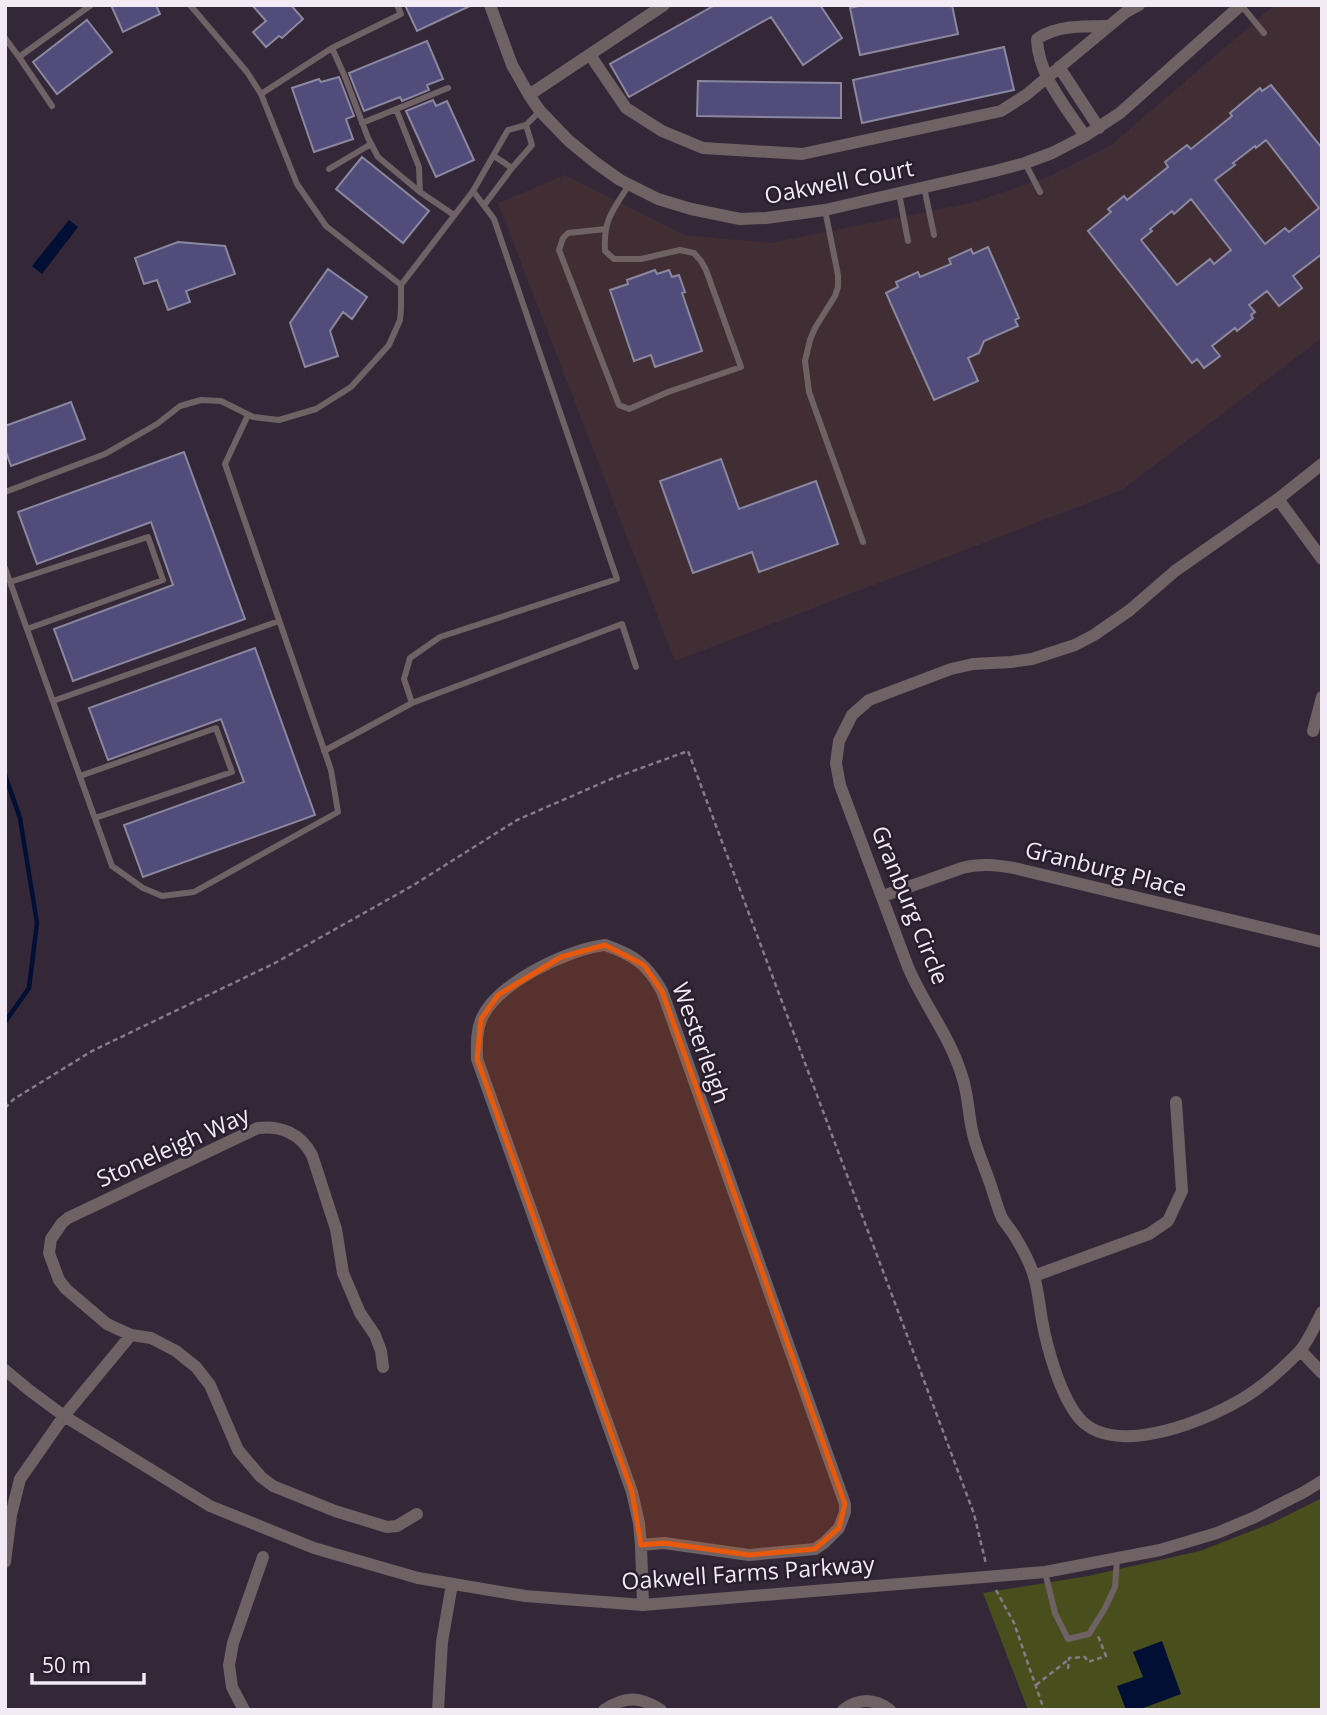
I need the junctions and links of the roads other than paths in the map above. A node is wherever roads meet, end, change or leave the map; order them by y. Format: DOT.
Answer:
graph roads {
  1 [pos="91,5"];
  2 [pos="190,5"];
  3 [pos="397,5"];
  4 [pos="490,5"];
  5 [pos="664,5"];
  6 [pos="1139,5"];
  7 [pos="1241,5"];
  8 [pos="1109,26"];
  9 [pos="1264,33"];
  10 [pos="5,38"];
  11 [pos="332,48"];
  12 [pos="590,55"];
  13 [pos="19,57"];
  14 [pos="1059,68"];
  15 [pos="1047,77"];
  16 [pos="448,88"];
  17 [pos="261,94"];
  18 [pos="529,95"];
  19 [pos="52,106"];
  20 [pos="396,109"];
  21 [pos="540,111"];
  22 [pos="362,123"];
  23 [pos="526,125"];
  24 [pos="1099,128"];
  25 [pos="1085,136"];
  26 [pos="371,144"];
  27 [pos="494,156"];
  28 [pos="1025,163"];
  29 [pos="512,168"];
  30 [pos="329,169"];
  31 [pos="629,185"];
  32 [pos="924,187"];
  33 [pos="420,191"];
  34 [pos="473,191"];
  35 [pos="1040,192"];
  36 [pos="899,193"];
  37 [pos="485,204"];
  38 [pos="825,210"];
  39 [pos="454,215"];
  40 [pos="606,229"];
  41 [pos="934,235"];
  42 [pos="908,241"];
  43 [pos="401,285"];
  44 [pos="248,415"];
  45 [pos="1322,464"];
  46 [pos="5,492"];
  47 [pos="1278,499"];
  48 [pos="863,542"];
  49 [pos="1322,559"];
  50 [pos="5,568"];
  51 [pos="10,582"];
  52 [pos="279,621"];
  53 [pos="27,629"];
  54 [pos="636,667"];
  55 [pos="1322,697"];
  56 [pos="53,701"];
  57 [pos="412,703"];
  58 [pos="1313,731"];
  59 [pos="324,751"];
  60 [pos="80,776"];
  61 [pos="95,818"];
  62 [pos="883,896"];
  63 [pos="1322,943"];
  64 [pos="1176,1102"];
  65 [pos="1034,1276"];
  66 [pos="1322,1312"];
  67 [pos="131,1335"];
  68 [pos="1301,1351"];
  69 [pos="383,1367"];
  70 [pos="5,1370"];
  71 [pos="1322,1373"];
  72 [pos="64,1416"];
  73 [pos="1322,1481"];
  74 [pos="417,1514"];
  75 [pos="641,1545"];
  76 [pos="263,1557"];
  77 [pos="1116,1559"];
  78 [pos="5,1562"];
  79 [pos="1045,1572"];
  80 [pos="452,1584"];
  81 [pos="643,1605"];
  82 [pos="244,1710"];
  83 [pos="438,1710"];
  84 [pos="604,1710"];
  85 [pos="661,1710"];
  86 [pos="843,1710"];
  87 [pos="890,1710"];
  1 -- 13 [label="lane"];
  2 -- 17 [label="lane"];
  3 -- 11 [label="lane"];
  4 -- 18 [label="street, Oakwell Court"];
  5 -- 12 [label="street"];
  6 -- 8 [label="street"];
  7 -- 9 [label="lane"];
  7 -- 24 [label="street, Oakwell Court"];
  8 -- 14 [label="street"];
  8 -- 15 [label="street"];
  10 -- 13 [label="lane"];
  11 -- 17 [label="lane"];
  11 -- 22 [label="lane"];
  12 -- 15 [label="street"];
  12 -- 18 [label="street"];
  13 -- 19 [label="lane"];
  14 -- 15 [label="street"];
  14 -- 24 [label="street"];
  15 -- 25 [label="street"];
  16 -- 20 [label="lane"];
  17 -- 43 [label="lane"];
  18 -- 21 [label="street, Oakwell Court"];
  20 -- 22 [label="lane"];
  20 -- 33 [label="lane"];
  21 -- 23 [label="lane"];
  21 -- 31 [label="street, Oakwell Court"];
  22 -- 26 [label="lane"];
  23 -- 27 [label="lane"];
  23 -- 29 [label="lane"];
  24 -- 25 [label="street, Oakwell Court"];
  25 -- 28 [label="street, Oakwell Court"];
  26 -- 30 [label="lane"];
  26 -- 33 [label="lane"];
  27 -- 29 [label="lane"];
  27 -- 34 [label="lane"];
  28 -- 32 [label="street, Oakwell Court"];
  28 -- 35 [label="lane"];
  29 -- 37 [label="lane"];
  31 -- 38 [label="street, Oakwell Court"];
  31 -- 40 [label="lane"];
  32 -- 36 [label="street, Oakwell Court"];
  32 -- 41 [label="lane"];
  33 -- 39 [label="lane"];
  34 -- 37 [label="lane"];
  34 -- 39 [label="lane"];
  36 -- 38 [label="street, Oakwell Court"];
  36 -- 42 [label="lane"];
  37 -- 57 [label="lane"];
  38 -- 48 [label="lane"];
  39 -- 43 [label="lane"];
  40 -- 40 [label="lane"];
  43 -- 44 [label="lane"];
  44 -- 46 [label="lane"];
  44 -- 52 [label="lane"];
  45 -- 47 [label="street, Granburg Circle"];
  47 -- 49 [label="street"];
  47 -- 62 [label="street, Granburg Circle"];
  50 -- 51 [label="lane"];
  51 -- 53 [label="lane"];
  51 -- 53 [label="lane"];
  52 -- 56 [label="lane"];
  52 -- 59 [label="lane"];
  53 -- 56 [label="lane"];
  54 -- 57 [label="lane"];
  55 -- 58 [label="street"];
  56 -- 60 [label="lane"];
  57 -- 59 [label="lane"];
  59 -- 61 [label="lane"];
  60 -- 61 [label="lane"];
  60 -- 61 [label="lane"];
  62 -- 63 [label="street, Granburg Place"];
  62 -- 65 [label="street, Granburg Circle"];
  64 -- 65 [label="street"];
  65 -- 68 [label="street, Granburg Circle"];
  66 -- 68 [label="street, Granburg Circle"];
  67 -- 69 [label="street, Stoneleigh Way"];
  67 -- 72 [label="street"];
  67 -- 74 [label="street"];
  68 -- 71 [label="street"];
  70 -- 72 [label="street, Oakwell Farms Parkway"];
  72 -- 78 [label="street"];
  72 -- 80 [label="street, Oakwell Farms Parkway"];
  73 -- 77 [label="street, Oakwell Farms Parkway"];
  75 -- 75 [label="street, Westerleigh"];
  75 -- 81 [label="street, Westerleigh"];
  76 -- 82 [label="street"];
  77 -- 79 [label="street, Oakwell Farms Parkway"];
  77 -- 79 [label="lane"];
  79 -- 81 [label="street, Oakwell Farms Parkway"];
  80 -- 81 [label="street, Oakwell Farms Parkway"];
  80 -- 83 [label="street"];
  84 -- 85 [label="street"];
  86 -- 87 [label="street"];
}
